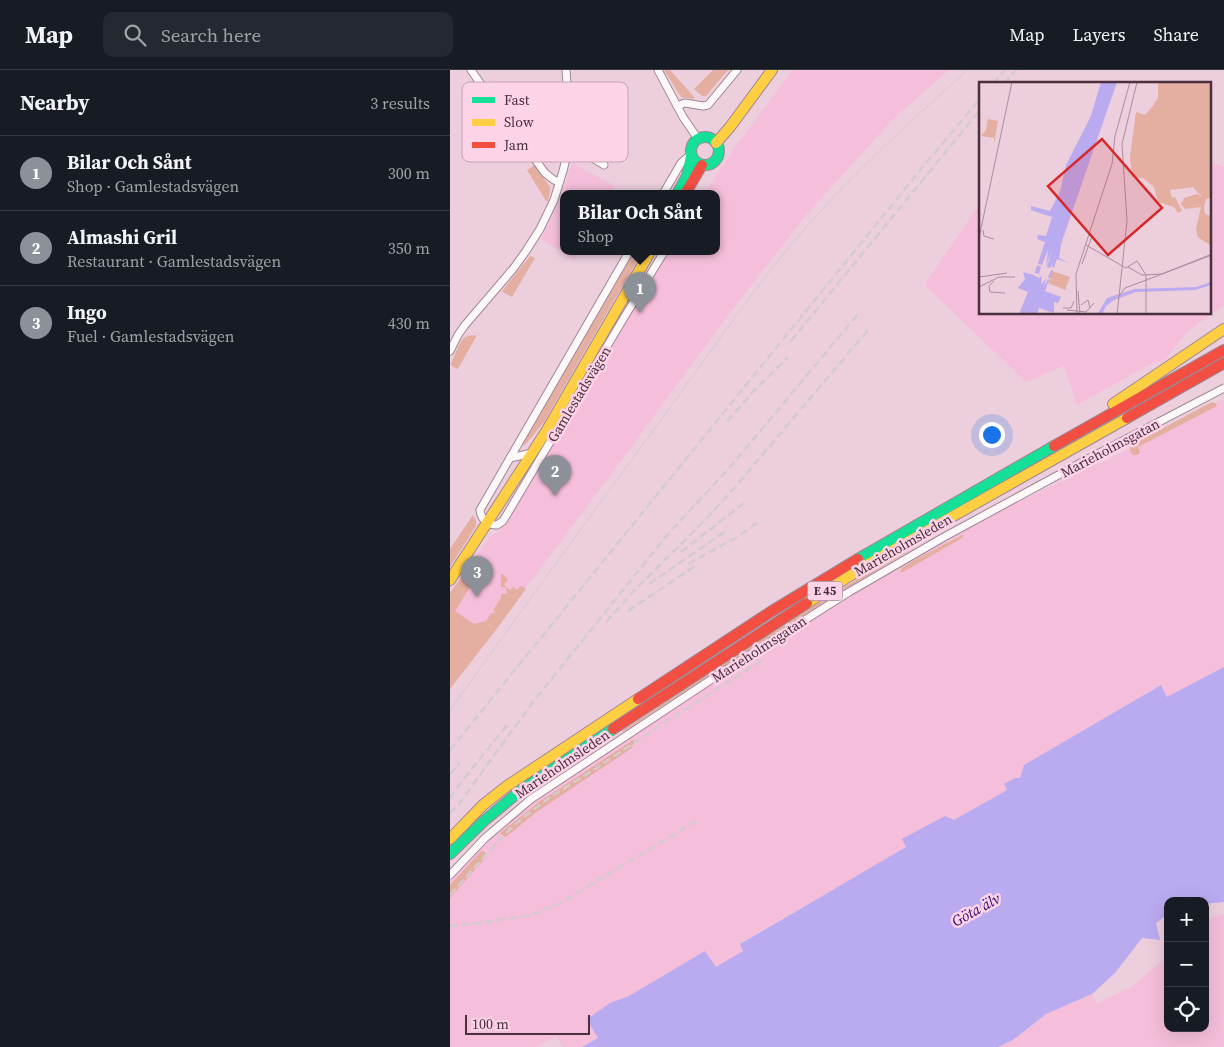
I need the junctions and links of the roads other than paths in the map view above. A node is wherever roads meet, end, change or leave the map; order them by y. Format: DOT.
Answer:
graph roads {
  1 [pos="471,70"];
  2 [pos="658,70"];
  3 [pos="737,70"];
  4 [pos="772,70"];
  5 [pos="479,82"];
  6 [pos="677,106"];
  7 [pos="698,139"];
  8 [pos="716,143"];
  9 [pos="691,155"];
  10 [pos="538,162"];
  11 [pos="565,162"];
  12 [pos="599,162"];
  13 [pos="604,165"];
  14 [pos="702,165"];
  15 [pos="560,182"];
  16 [pos="665,190"];
  17 [pos="679,190"];
  18 [pos="687,190"];
  19 [pos="627,255"];
  20 [pos="648,255"];
  21 [pos="662,255"];
  22 [pos="1224,328"];
  23 [pos="1224,350"];
  24 [pos="450,351"];
  25 [pos="1224,363"];
  26 [pos="1224,388"];
  27 [pos="1093,423"];
  28 [pos="533,453"];
  29 [pos="510,458"];
  30 [pos="487,523"];
  31 [pos="450,580"];
  32 [pos="450,839"];
  33 [pos="450,854"];
  34 [pos="450,875"];
  1 -- 5 [label="street"];
  2 -- 6 [label="street"];
  3 -- 6 [label="street"];
  4 -- 8 [label="main road"];
  6 -- 7 [label="street"];
  7 -- 8 [label="main road"];
  7 -- 9 [label="main road"];
  8 -- 14 [label="main road"];
  9 -- 14 [label="main road"];
  9 -- 16 [label="street"];
  9 -- 17 [label="main road"];
  10 -- 15 [label="street"];
  11 -- 15 [label="street"];
  12 -- 13 [label="street"];
  14 -- 18 [label="main road"];
  15 -- 24 [label="street"];
  19 -- 29 [label="street, Gamlestadsvägen"];
  20 -- 28 [label="main road, Gamlestadsvägen"];
  21 -- 30 [label="street, Gamlestadsvägen"];
  22 -- 27 [label="main road"];
  23 -- 27 [label="main road, Marieholmsleden / E 45"];
  25 -- 33 [label="main road, Marieholmsleden / E 45"];
  26 -- 34 [label="street, Marieholmsgatan"];
  27 -- 32 [label="main road, Marieholmsleden / E 45"];
  28 -- 29 [label="street"];
  28 -- 30 [label="main road, Gamlestadsvägen"];
  29 -- 30 [label="street, Gamlestadsvägen"];
  30 -- 31 [label="main road, Gamlestadsvägen"];
}
